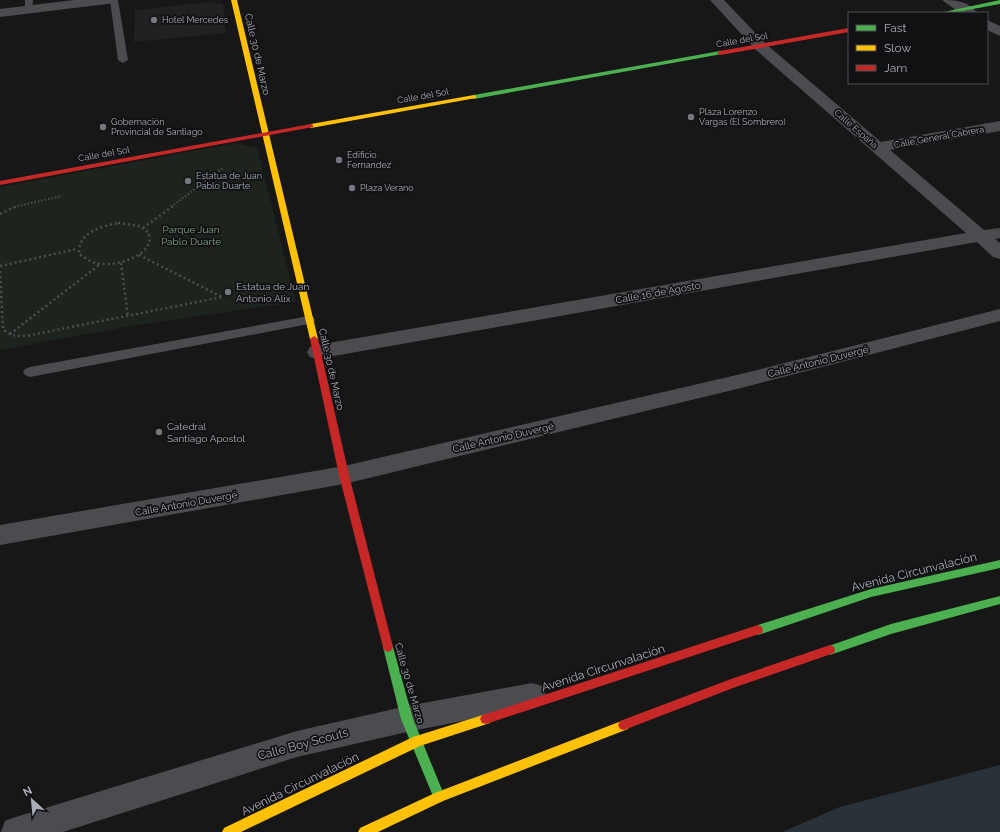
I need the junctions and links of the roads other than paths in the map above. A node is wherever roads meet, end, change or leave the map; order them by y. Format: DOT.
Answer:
graph roads {
  1 [pos="107,0"];
  2 [pos="114,0"];
  3 [pos="234,0"];
  4 [pos="717,0"];
  5 [pos="949,0"];
  6 [pos="1000,2"];
  7 [pos="29,5"];
  8 [pos="966,11"];
  9 [pos="954,12"];
  10 [pos="0,13"];
  11 [pos="988,25"];
  12 [pos="848,30"];
  13 [pos="1000,32"];
  14 [pos="761,47"];
  15 [pos="124,60"];
  16 [pos="1000,126"];
  17 [pos="265,134"];
  18 [pos="878,147"];
  19 [pos="0,183"];
  20 [pos="991,235"];
  21 [pos="1000,253"];
  22 [pos="1000,314"];
  23 [pos="309,320"];
  24 [pos="317,352"];
  25 [pos="30,372"];
  26 [pos="344,475"];
  27 [pos="0,535"];
  28 [pos="1000,564"];
  29 [pos="1000,600"];
  30 [pos="596,683"];
  31 [pos="412,730"];
  32 [pos="439,797"];
  33 [pos="16,832"];
  34 [pos="228,832"];
  35 [pos="364,832"];
  1 -- 7 [label="street"];
  2 -- 15 [label="lane"];
  3 -- 17 [label="main road, Calle 30 de Marzo"];
  4 -- 14 [label="street, Calle España"];
  5 -- 8 [label="street"];
  6 -- 8 [label="main road"];
  7 -- 10 [label="street"];
  8 -- 9 [label="main road"];
  11 -- 13 [label="street"];
  12 -- 14 [label="main road, Calle del Sol"];
  14 -- 17 [label="main road, Calle del Sol"];
  14 -- 18 [label="street, Calle España"];
  16 -- 18 [label="street, Calle General Cabrera"];
  17 -- 19 [label="main road, Calle del Sol"];
  17 -- 23 [label="main road, Calle 30 de Marzo"];
  18 -- 20 [label="street, Calle España"];
  20 -- 21 [label="street, Calle España"];
  20 -- 24 [label="street, Calle 16 de Agosto"];
  22 -- 26 [label="street, Calle Antonio Duvergé"];
  23 -- 24 [label="main road, Calle 30 de Marzo"];
  23 -- 25 [label="lane"];
  24 -- 26 [label="main road, Calle 30 de Marzo"];
  26 -- 27 [label="street, Calle Antonio Duvergé"];
  26 -- 31 [label="main road, Calle 30 de Marzo"];
  28 -- 30 [label="main road, Avenida Circunvalación"];
  29 -- 32 [label="main road"];
  30 -- 31 [label="street, Calle Boy Scouts"];
  31 -- 32 [label="main road, Calle 30 de Marzo"];
  31 -- 33 [label="street, Calle Boy Scouts"];
  31 -- 34 [label="main road, Avenida Circunvalación"];
  32 -- 35 [label="main road"];
}
